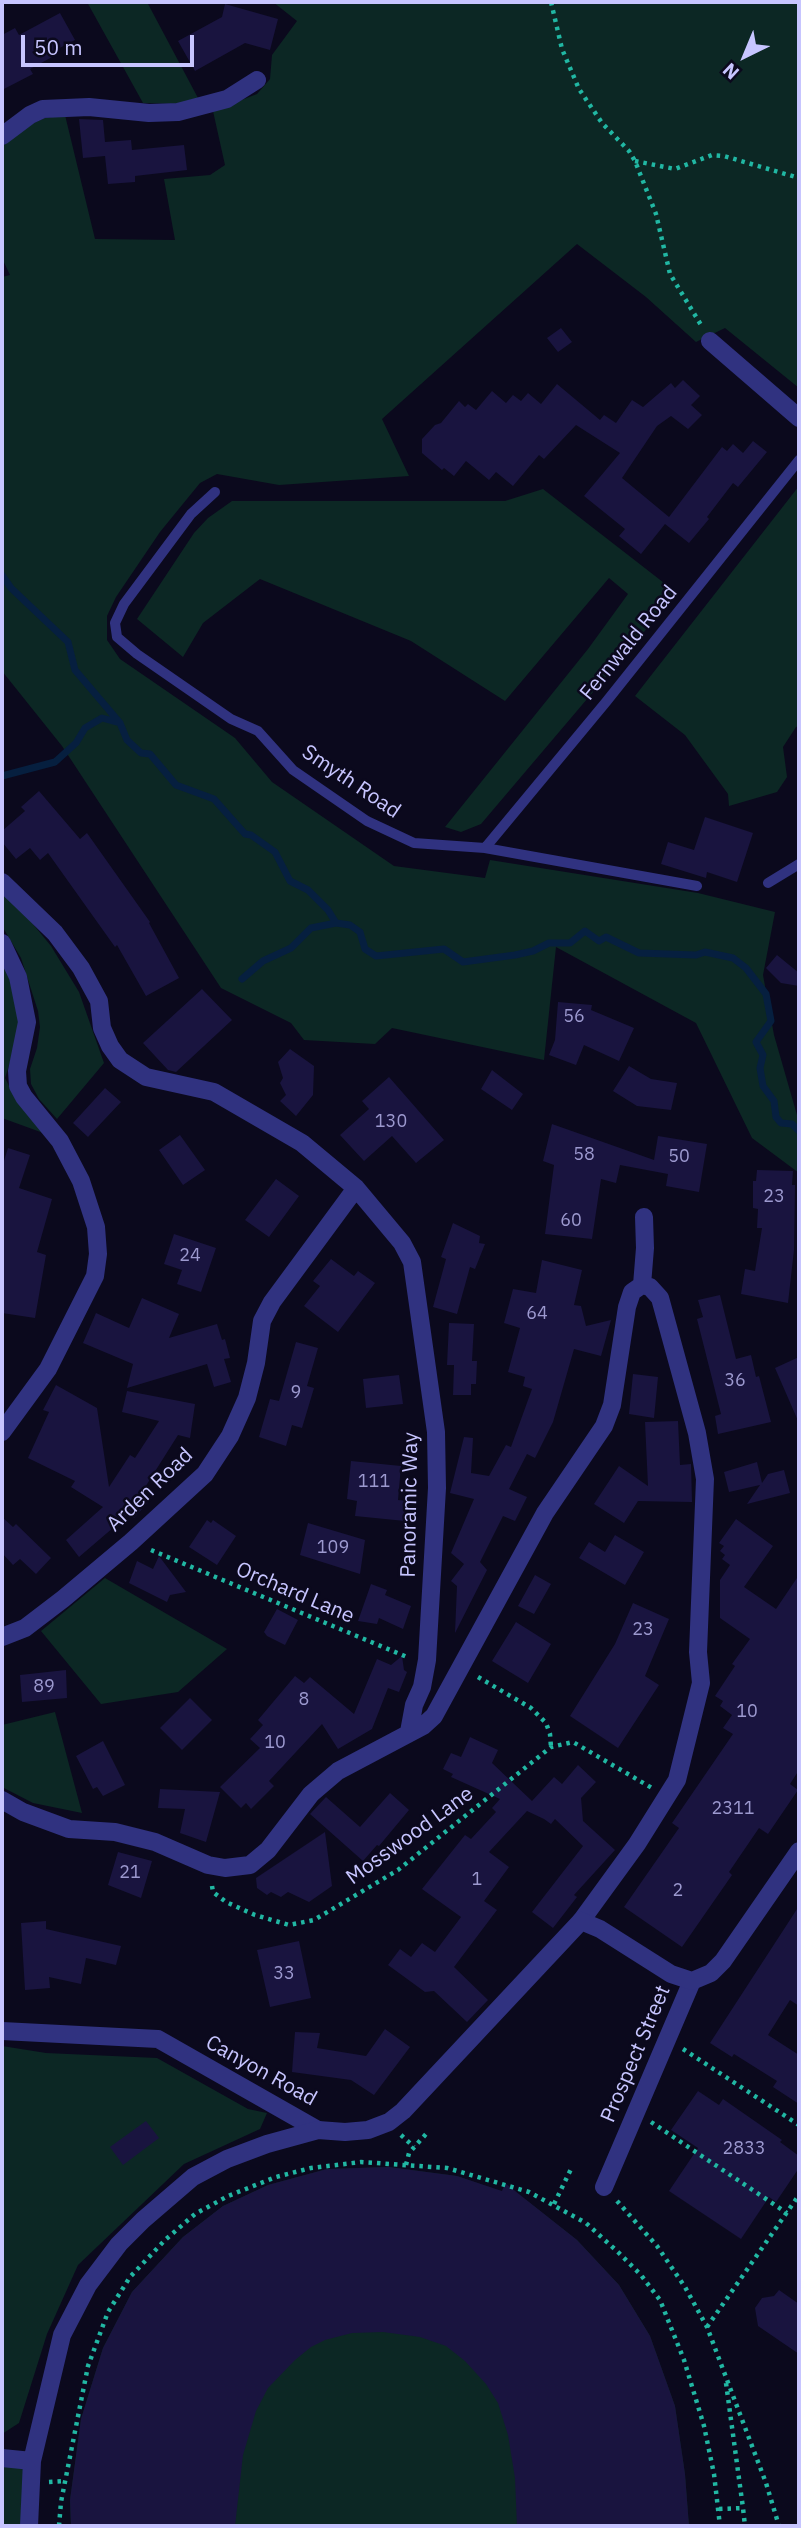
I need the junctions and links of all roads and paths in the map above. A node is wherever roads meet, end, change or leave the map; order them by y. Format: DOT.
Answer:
graph roads {
  1 [pos="551,2"];
  2 [pos="257,80"];
  3 [pos="2,136"];
  4 [pos="635,161"];
  5 [pos="799,178"];
  6 [pos="710,341"];
  7 [pos="799,418"];
  8 [pos="799,460"];
  9 [pos="215,492"];
  10 [pos="485,848"];
  11 [pos="799,864"];
  12 [pos="2,882"];
  13 [pos="768,883"];
  14 [pos="697,886"];
  15 [pos="2,943"];
  16 [pos="356,1188"];
  17 [pos="644,1217"];
  18 [pos="642,1284"];
  19 [pos="2,1432"];
  20 [pos="131,1542"];
  21 [pos="2,1637"];
  22 [pos="414,1660"];
  23 [pos="476,1676"];
  24 [pos="409,1732"];
  25 [pos="551,1747"];
  26 [pos="637,1779"];
  27 [pos="2,1800"];
  28 [pos="799,1851"];
  29 [pos="236,1906"];
  30 [pos="581,1921"];
  31 [pos="692,1981"];
  32 [pos="2,2031"];
  33 [pos="698,2057"];
  34 [pos="799,2125"];
  35 [pos="318,2130"];
  36 [pos="426,2134"];
  37 [pos="670,2134"];
  38 [pos="405,2165"];
  39 [pos="571,2169"];
  40 [pos="604,2187"];
  41 [pos="799,2195"];
  42 [pos="554,2204"];
  43 [pos="787,2213"];
  44 [pos="159,2234"];
  45 [pos="166,2240"];
  46 [pos="707,2327"];
  47 [pos="725,2375"];
  48 [pos="2,2458"];
  49 [pos="32,2461"];
  50 [pos="49,2481"];
  51 [pos="65,2481"];
  52 [pos="743,2508"];
  53 [pos="719,2509"];
  54 [pos="29,2526"];
  55 [pos="59,2526"];
  56 [pos="720,2526"];
  57 [pos="745,2526"];
  58 [pos="779,2526"];
  1 -- 4 [label="path"];
  2 -- 3 [label="street"];
  4 -- 5 [label="path"];
  4 -- 6 [label="path"];
  6 -- 7 [label="street"];
  8 -- 10 [label="lane, Fernwald Road"];
  9 -- 10 [label="lane, Smyth Road"];
  10 -- 14 [label="lane, Smyth Road"];
  11 -- 13 [label="lane"];
  12 -- 16 [label="street, Panoramic Way"];
  15 -- 19 [label="street"];
  16 -- 20 [label="street, Arden Road"];
  16 -- 24 [label="street, Panoramic Way"];
  17 -- 18 [label="street"];
  18 -- 24 [label="street"];
  18 -- 30 [label="street"];
  20 -- 21 [label="street, Arden Road"];
  20 -- 22 [label="path, Orchard Lane"];
  23 -- 25 [label="path"];
  24 -- 27 [label="street"];
  25 -- 26 [label="path"];
  25 -- 29 [label="path, Mosswood Lane"];
  28 -- 31 [label="street, Prospect Street"];
  30 -- 31 [label="street"];
  30 -- 35 [label="street, Canyon Road"];
  31 -- 40 [label="street, Prospect Street"];
  32 -- 35 [label="street, Canyon Road"];
  33 -- 34 [label="path"];
  35 -- 49 [label="street"];
  36 -- 38 [label="path"];
  37 -- 43 [label="path"];
  38 -- 42 [label="path"];
  38 -- 45 [label="path"];
  39 -- 42 [label="path"];
  40 -- 46 [label="path"];
  41 -- 43 [label="path"];
  42 -- 53 [label="path"];
  43 -- 46 [label="path"];
  44 -- 45 [label="path"];
  45 -- 51 [label="path"];
  46 -- 47 [label="path"];
  47 -- 52 [label="path"];
  47 -- 58 [label="path"];
  48 -- 49 [label="street"];
  49 -- 54 [label="street"];
  50 -- 51 [label="path"];
  51 -- 55 [label="path"];
  52 -- 53 [label="path"];
  52 -- 57 [label="path"];
  53 -- 56 [label="path"];
}
